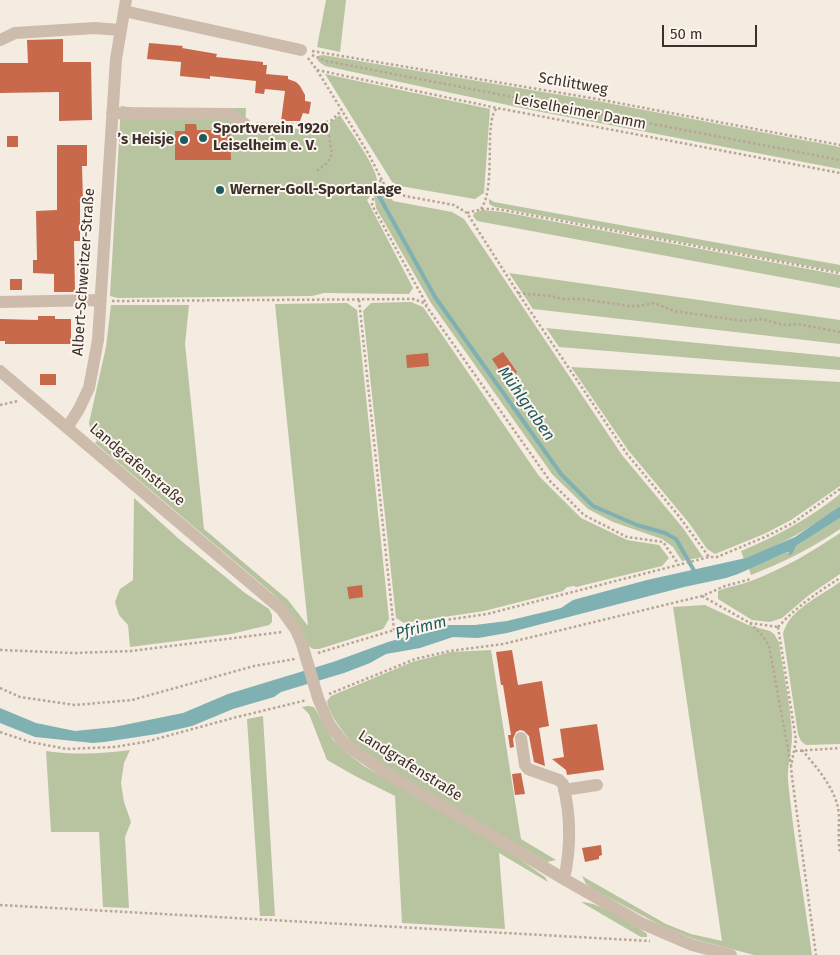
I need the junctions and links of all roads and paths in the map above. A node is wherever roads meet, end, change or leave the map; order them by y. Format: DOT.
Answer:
graph roads {
  1 [pos="125,6"];
  2 [pos="120,30"];
  3 [pos="0,40"];
  4 [pos="301,50"];
  5 [pos="317,70"];
  6 [pos="497,108"];
  7 [pos="342,110"];
  8 [pos="112,113"];
  9 [pos="327,123"];
  10 [pos="245,124"];
  11 [pos="840,145"];
  12 [pos="840,160"];
  13 [pos="317,171"];
  14 [pos="840,173"];
  15 [pos="381,180"];
  16 [pos="481,209"];
  17 [pos="467,213"];
  18 [pos="840,274"];
  19 [pos="518,293"];
  20 [pos="100,300"];
  21 [pos="358,300"];
  22 [pos="0,302"];
  23 [pos="427,307"];
  24 [pos="840,332"];
  25 [pos="0,371"];
  26 [pos="67,428"];
  27 [pos="840,489"];
  28 [pos="709,557"];
  29 [pos="679,565"];
  30 [pos="840,578"];
  31 [pos="750,579"];
  32 [pos="702,596"];
  33 [pos="750,623"];
  34 [pos="778,627"];
  35 [pos="296,630"];
  36 [pos="394,630"];
  37 [pos="0,650"];
  38 [pos="307,660"];
  39 [pos="0,688"];
  40 [pos="317,695"];
  41 [pos="0,732"];
  42 [pos="521,738"];
  43 [pos="840,748"];
  44 [pos="802,750"];
  45 [pos="795,751"];
  46 [pos="791,767"];
  47 [pos="598,785"];
  48 [pos="564,790"];
  49 [pos="840,814"];
  50 [pos="840,852"];
  51 [pos="564,879"];
  52 [pos="0,905"];
  53 [pos="666,934"];
  54 [pos="731,955"];
  55 [pos="816,955"];
  1 -- 2 [label="street, Albert-Schweitzer-Straße"];
  1 -- 4 [label="street, Albert-Schweitzer-Straße"];
  2 -- 3 [label="street"];
  2 -- 8 [label="street, Albert-Schweitzer-Straße"];
  4 -- 5 [label="path"];
  4 -- 11 [label="path, Schlittweg"];
  4 -- 12 [label="path"];
  5 -- 6 [label="path, Leiselheimer Damm"];
  5 -- 7 [label="path"];
  6 -- 14 [label="path, Leiselheimer Damm"];
  6 -- 16 [label="path"];
  7 -- 9 [label="path"];
  7 -- 15 [label="path"];
  8 -- 10 [label="street"];
  8 -- 20 [label="street, Albert-Schweitzer-Straße"];
  9 -- 10 [label="path"];
  9 -- 13 [label="path"];
  15 -- 17 [label="path"];
  15 -- 23 [label="path"];
  16 -- 17 [label="path"];
  16 -- 18 [label="path"];
  17 -- 19 [label="path"];
  19 -- 24 [label="path"];
  19 -- 28 [label="path"];
  20 -- 21 [label="path"];
  20 -- 22 [label="street"];
  20 -- 26 [label="street, Albert-Schweitzer-Straße"];
  21 -- 23 [label="path"];
  21 -- 36 [label="path"];
  23 -- 29 [label="path"];
  25 -- 26 [label="street, Landgrafenstraße"];
  26 -- 35 [label="street, Landgrafenstraße"];
  27 -- 28 [label="path"];
  28 -- 29 [label="path"];
  29 -- 36 [label="path"];
  30 -- 34 [label="path"];
  31 -- 32 [label="path"];
  32 -- 33 [label="path"];
  32 -- 40 [label="path"];
  33 -- 34 [label="path"];
  33 -- 46 [label="path"];
  34 -- 45 [label="path"];
  35 -- 37 [label="path"];
  35 -- 38 [label="street, Landgrafenstraße"];
  36 -- 38 [label="path"];
  38 -- 39 [label="path"];
  38 -- 40 [label="street, Landgrafenstraße"];
  40 -- 41 [label="path"];
  40 -- 51 [label="street, Landgrafenstraße"];
  42 -- 48 [label="street"];
  43 -- 44 [label="path"];
  44 -- 45 [label="path"];
  44 -- 49 [label="path"];
  45 -- 46 [label="path"];
  46 -- 55 [label="path"];
  47 -- 48 [label="street"];
  48 -- 51 [label="street"];
  49 -- 50 [label="path"];
  51 -- 53 [label="street, Landgrafenstraße"];
  52 -- 53 [label="path"];
  53 -- 54 [label="street, Landgrafenstraße"];
}
